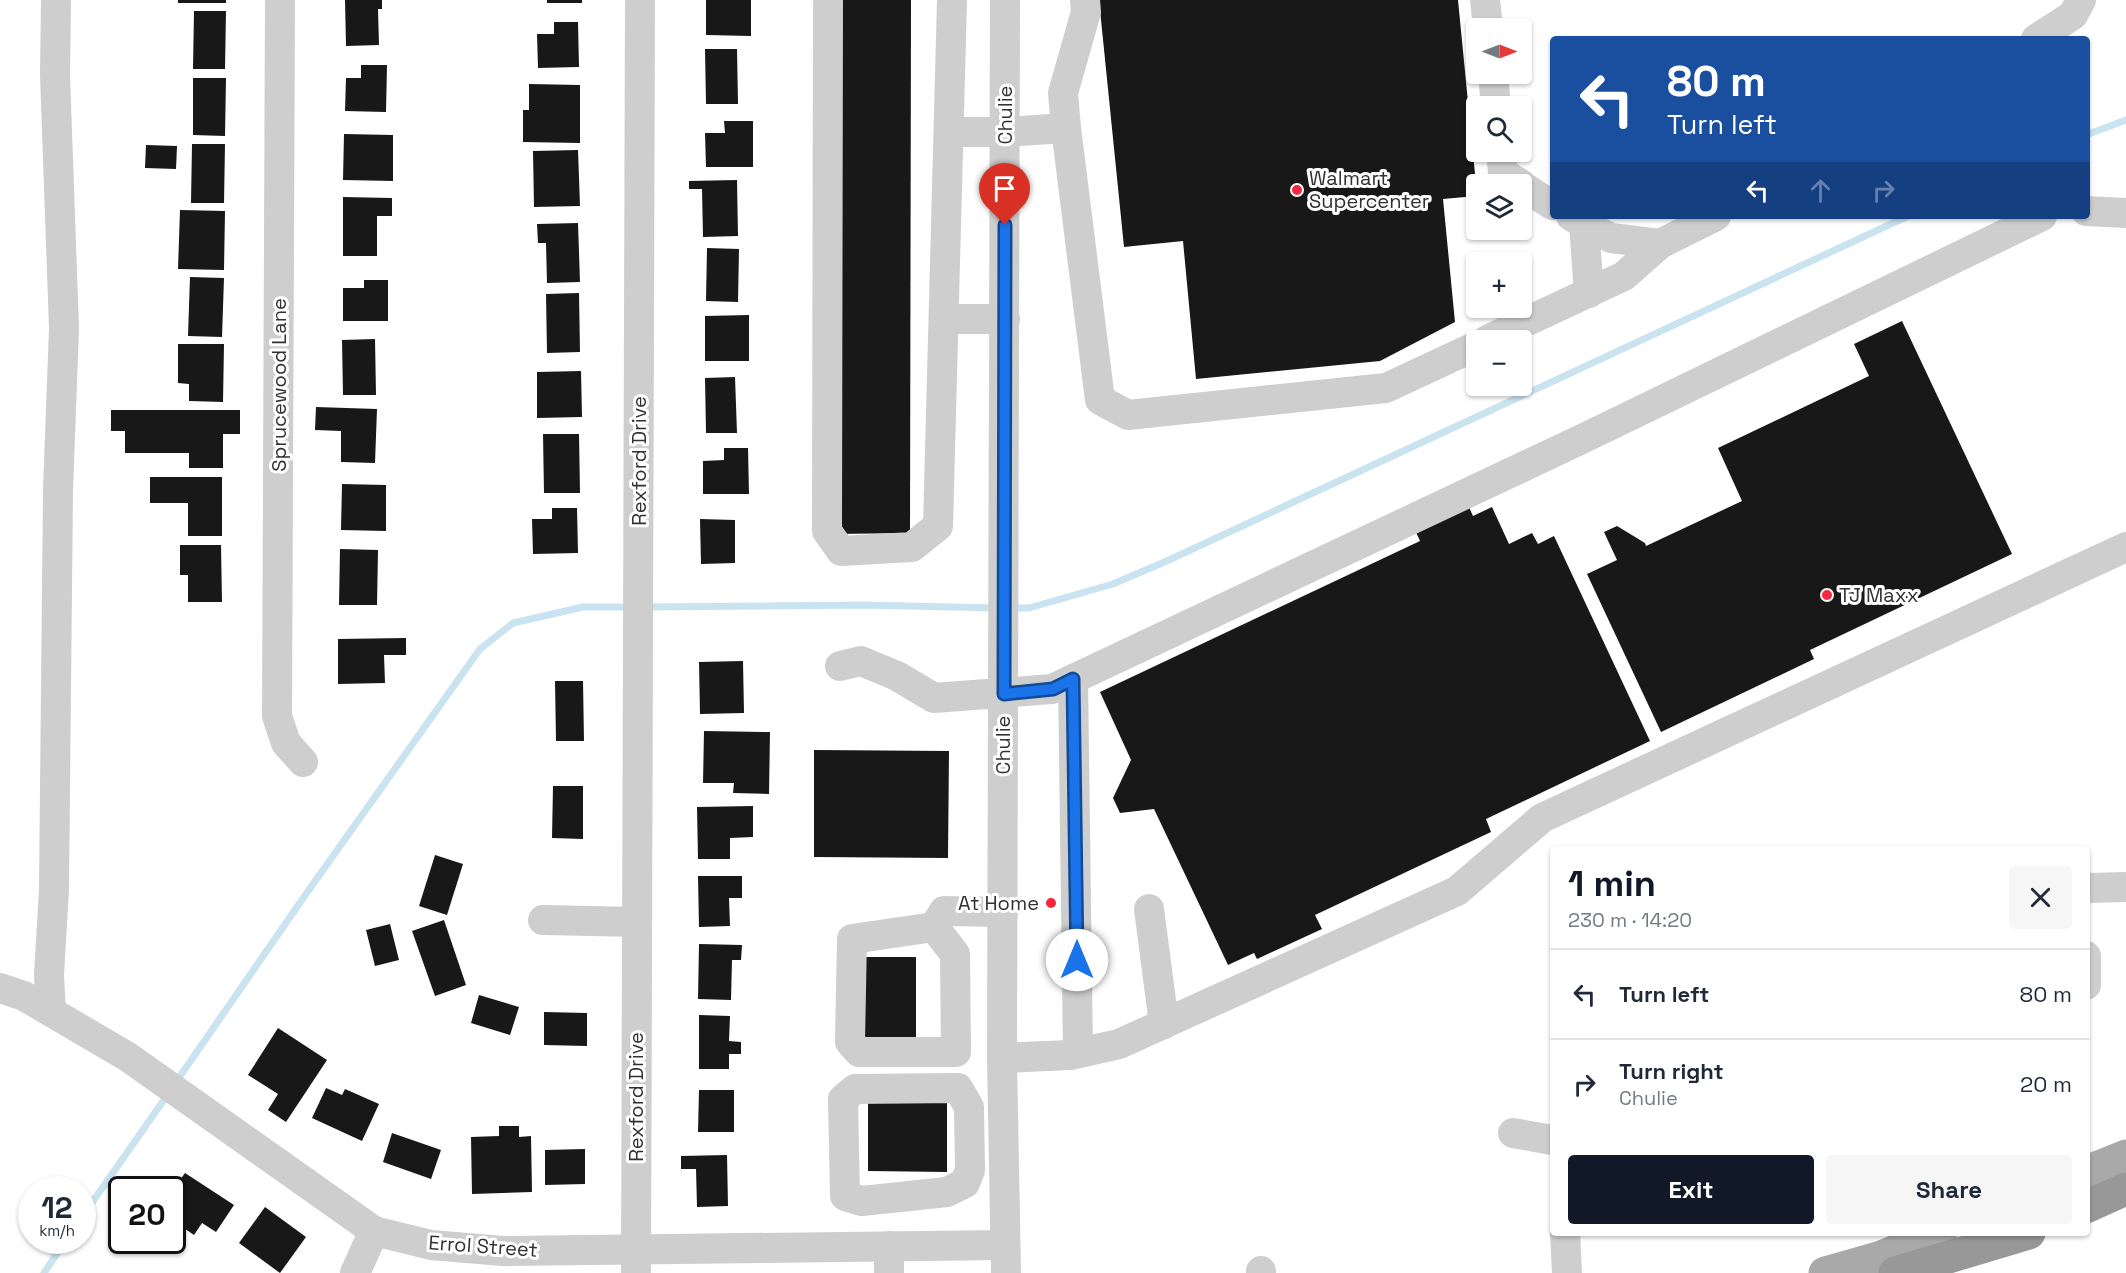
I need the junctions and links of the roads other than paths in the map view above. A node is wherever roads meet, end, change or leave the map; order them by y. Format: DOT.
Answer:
graph roads {
  1 [pos="56,0"];
  2 [pos="280,0"];
  3 [pos="640,0"];
  4 [pos="828,0"];
  5 [pos="952,0"];
  6 [pos="1005,0"];
  7 [pos="1085,0"];
  8 [pos="1485,0"];
  9 [pos="2081,0"];
  10 [pos="1487,18"];
  11 [pos="2041,36"];
  12 [pos="1066,128"];
  13 [pos="949,132"];
  14 [pos="1006,132"];
  15 [pos="1532,192"];
  16 [pos="1550,204"];
  17 [pos="2090,210"];
  18 [pos="2126,213"];
  19 [pos="1710,219"];
  20 [pos="2036,219"];
  21 [pos="1577,220"];
  22 [pos="1660,244"];
  23 [pos="1589,293"];
  24 [pos="944,319"];
  25 [pos="1005,319"];
  26 [pos="1509,330"];
  27 [pos="1466,351"];
  28 [pos="2126,546"];
  29 [pos="840,666"];
  30 [pos="1073,679"];
  31 [pos="1004,694"];
  32 [pos="303,762"];
  33 [pos="2126,887"];
  34 [pos="2090,888"];
  35 [pos="1149,909"];
  36 [pos="1003,912"];
  37 [pos="543,920"];
  38 [pos="637,922"];
  39 [pos="934,927"];
  40 [pos="0,988"];
  41 [pos="51,1011"];
  42 [pos="1164,1024"];
  43 [pos="1078,1053"];
  44 [pos="1002,1058"];
  45 [pos="1003,1130"];
  46 [pos="970,1131"];
  47 [pos="1513,1133"];
  48 [pos="1550,1140"];
  49 [pos="2126,1156"];
  50 [pos="2090,1170"];
  51 [pos="2126,1189"];
  52 [pos="845,1196"];
  53 [pos="2126,1204"];
  54 [pos="2090,1206"];
  55 [pos="2090,1215"];
  56 [pos="374,1231"];
  57 [pos="1565,1236"];
  58 [pos="1934,1236"];
  59 [pos="2020,1236"];
  60 [pos="2024,1236"];
  61 [pos="845,1246"];
  62 [pos="889,1259"];
  63 [pos="1005,1259"];
  64 [pos="636,1261"];
  65 [pos="355,1273"];
  66 [pos="1567,1273"];
  67 [pos="1825,1273"];
  68 [pos="1895,1273"];
  69 [pos="1945,1273"];
  1 -- 41 [label="street"];
  2 -- 32 [label="street, Sprucewood Lane"];
  3 -- 38 [label="street, Rexford Drive"];
  4 -- 24 [label="street"];
  5 -- 13 [label="street"];
  6 -- 14 [label="street, Chulie"];
  7 -- 12 [label="street"];
  8 -- 10 [label="street"];
  9 -- 11 [label="street"];
  12 -- 14 [label="street"];
  12 -- 27 [label="street"];
  13 -- 14 [label="street"];
  13 -- 24 [label="street"];
  14 -- 25 [label="street, Chulie"];
  15 -- 16 [label="street"];
  17 -- 18 [label="street"];
  19 -- 22 [label="street"];
  20 -- 30 [label="street"];
  21 -- 22 [label="street"];
  21 -- 23 [label="street"];
  22 -- 23 [label="street"];
  23 -- 26 [label="street"];
  24 -- 25 [label="street"];
  25 -- 31 [label="street, Chulie"];
  28 -- 42 [label="street"];
  29 -- 31 [label="street"];
  30 -- 31 [label="street"];
  30 -- 43 [label="street"];
  31 -- 36 [label="street, Chulie"];
  33 -- 34 [label="street"];
  35 -- 42 [label="street"];
  36 -- 39 [label="street"];
  36 -- 44 [label="street, Chulie"];
  37 -- 38 [label="street"];
  38 -- 64 [label="street, Rexford Drive"];
  39 -- 39 [label="street"];
  40 -- 41 [label="street, Errol Street"];
  41 -- 56 [label="street, Errol Street"];
  42 -- 43 [label="street"];
  43 -- 44 [label="street"];
  44 -- 45 [label="street, Chulie"];
  45 -- 46 [label="street"];
  45 -- 63 [label="street, Chulie"];
  46 -- 52 [label="street"];
  46 -- 52 [label="street"];
  47 -- 48 [label="street"];
  49 -- 50 [label="main road"];
  51 -- 54 [label="highway"];
  52 -- 61 [label="street"];
  53 -- 55 [label="highway"];
  56 -- 64 [label="street, Errol Street"];
  56 -- 65 [label="street"];
  57 -- 66 [label="street"];
  58 -- 67 [label="main road"];
  59 -- 68 [label="highway"];
  60 -- 69 [label="highway"];
  61 -- 62 [label="street, Errol Street"];
  61 -- 64 [label="street, Errol Street"];
  62 -- 63 [label="street, Errol Street"];
}
